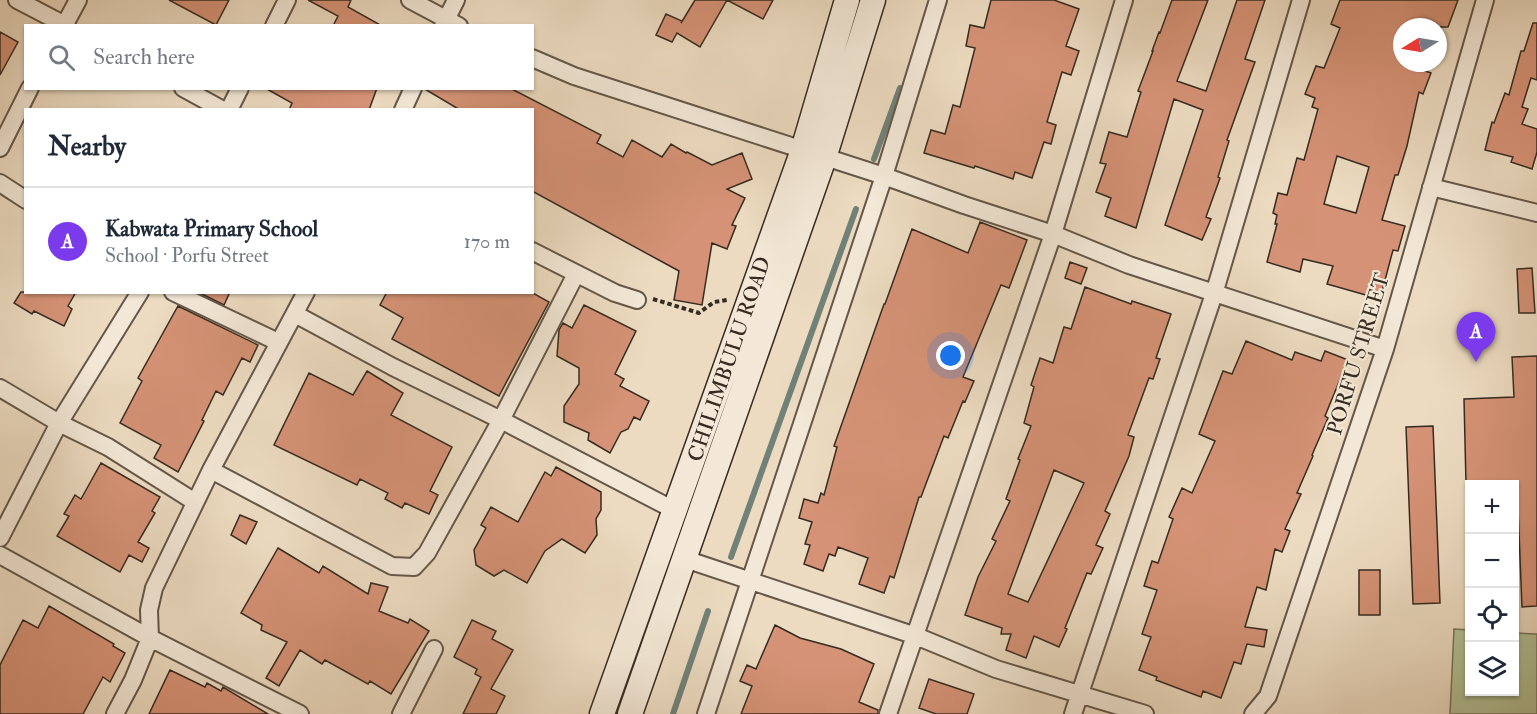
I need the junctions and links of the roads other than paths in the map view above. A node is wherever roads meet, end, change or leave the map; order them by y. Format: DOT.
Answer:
graph roads {
  1 [pos="17,0"];
  2 [pos="78,0"];
  3 [pos="287,0"];
  4 [pos="410,0"];
  5 [pos="456,0"];
  6 [pos="847,0"];
  7 [pos="873,0"];
  8 [pos="938,0"];
  9 [pos="1124,0"];
  10 [pos="1301,0"];
  11 [pos="1485,0"];
  12 [pos="63,24"];
  13 [pos="66,24"];
  14 [pos="275,24"];
  15 [pos="450,24"];
  16 [pos="534,59"];
  17 [pos="29,90"];
  18 [pos="187,90"];
  19 [pos="239,90"];
  20 [pos="412,90"];
  21 [pos="220,108"];
  22 [pos="230,108"];
  23 [pos="404,108"];
  24 [pos="0,147"];
  25 [pos="814,154"];
  26 [pos="884,176"];
  27 [pos="0,183"];
  28 [pos="1431,187"];
  29 [pos="24,199"];
  30 [pos="1537,213"];
  31 [pos="1053,234"];
  32 [pos="534,252"];
  33 [pos="576,274"];
  34 [pos="139,294"];
  35 [pos="177,294"];
  36 [pos="305,294"];
  37 [pos="1215,294"];
  38 [pos="637,300"];
  39 [pos="295,314"];
  40 [pos="278,342"];
  41 [pos="1385,349"];
  42 [pos="0,388"];
  43 [pos="501,420"];
  44 [pos="59,423"];
  45 [pos="211,470"];
  46 [pos="195,502"];
  47 [pos="676,511"];
  48 [pos="0,538"];
  49 [pos="0,555"];
  50 [pos="685,559"];
  51 [pos="751,581"];
  52 [pos="916,636"];
  53 [pos="150,638"];
  54 [pos="435,649"];
  55 [pos="1079,694"];
  56 [pos="115,714"];
  57 [pos="300,714"];
  58 [pos="401,714"];
  59 [pos="602,714"];
  60 [pos="630,714"];
  61 [pos="706,714"];
  62 [pos="888,714"];
  63 [pos="1073,714"];
  64 [pos="1145,714"];
  65 [pos="1253,714"];
  1 -- 12 [label="street"];
  2 -- 13 [label="street"];
  3 -- 14 [label="street"];
  4 -- 15 [label="street"];
  5 -- 15 [label="street"];
  6 -- 25 [label="main road, CHILIMBULU ROAD"];
  7 -- 25 [label="main road, CHILIMBULU ROAD"];
  8 -- 26 [label="street"];
  9 -- 31 [label="street"];
  10 -- 37 [label="street"];
  11 -- 28 [label="street, PORFU STREET"];
  16 -- 25 [label="street"];
  17 -- 24 [label="street"];
  18 -- 21 [label="street"];
  19 -- 22 [label="street"];
  20 -- 23 [label="street"];
  25 -- 26 [label="street"];
  25 -- 47 [label="main road, CHILIMBULU ROAD"];
  25 -- 50 [label="main road, CHILIMBULU ROAD"];
  26 -- 31 [label="street"];
  26 -- 51 [label="street"];
  27 -- 29 [label="street"];
  28 -- 30 [label="street"];
  28 -- 41 [label="street, PORFU STREET"];
  31 -- 37 [label="street"];
  31 -- 52 [label="street"];
  32 -- 33 [label="street"];
  33 -- 38 [label="street"];
  33 -- 43 [label="street"];
  34 -- 44 [label="street"];
  35 -- 40 [label="street"];
  36 -- 39 [label="street"];
  37 -- 41 [label="street"];
  37 -- 55 [label="street"];
  39 -- 40 [label="street"];
  39 -- 43 [label="street"];
  40 -- 45 [label="street"];
  41 -- 65 [label="street, PORFU STREET"];
  42 -- 44 [label="street"];
  43 -- 45 [label="street"];
  43 -- 47 [label="street"];
  44 -- 46 [label="street"];
  44 -- 48 [label="street"];
  45 -- 46 [label="street"];
  46 -- 53 [label="street"];
  47 -- 59 [label="main road, CHILIMBULU ROAD"];
  49 -- 53 [label="street"];
  50 -- 51 [label="street"];
  50 -- 60 [label="main road, CHILIMBULU ROAD"];
  51 -- 52 [label="street"];
  51 -- 61 [label="street"];
  52 -- 55 [label="street"];
  52 -- 62 [label="street"];
  53 -- 56 [label="street"];
  53 -- 57 [label="street"];
  54 -- 58 [label="street"];
  55 -- 63 [label="street"];
  55 -- 64 [label="street"];
}
